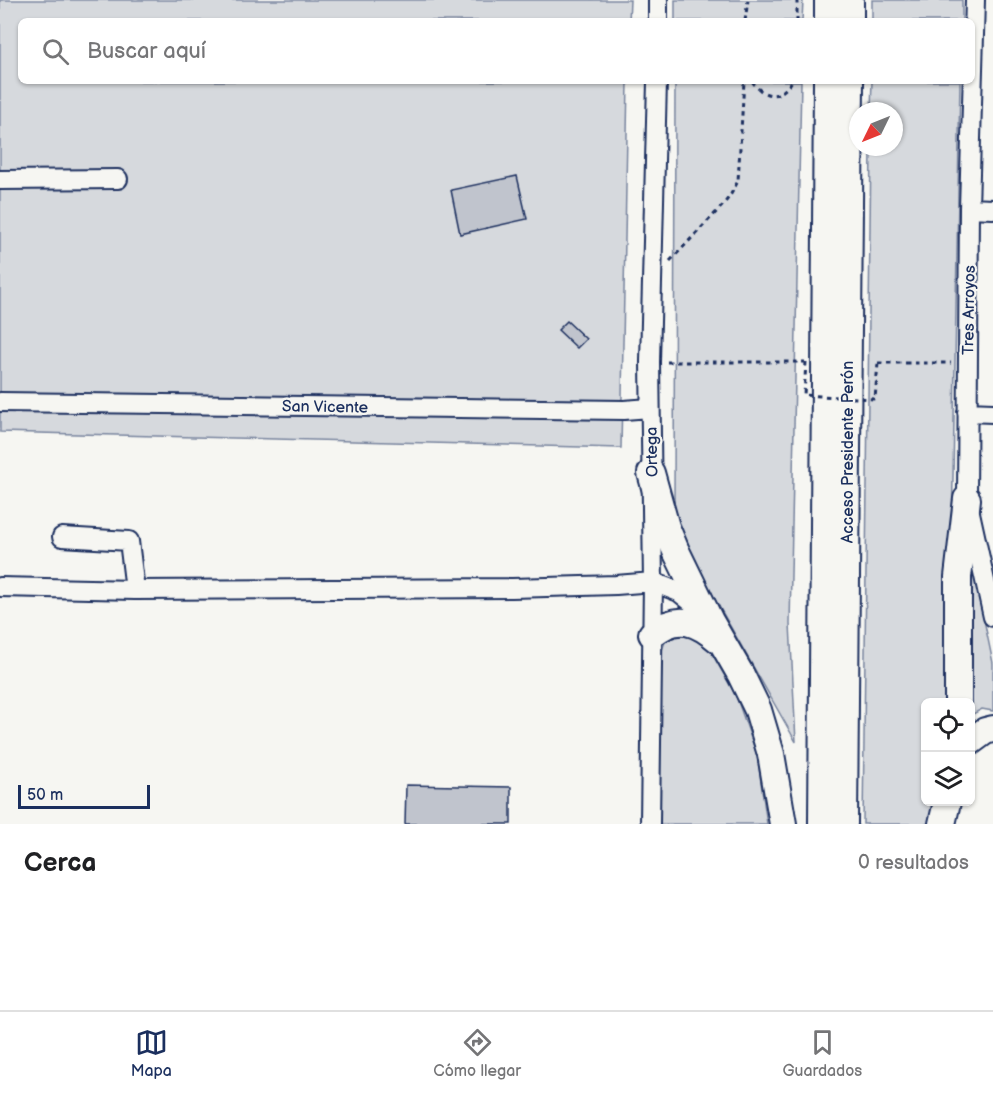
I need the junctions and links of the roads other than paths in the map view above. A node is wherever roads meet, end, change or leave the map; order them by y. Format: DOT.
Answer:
graph roads {
  1 [pos="658,0"];
  2 [pos="828,0"];
  3 [pos="850,0"];
  4 [pos="975,4"];
  5 [pos="993,8"];
  6 [pos="658,18"];
  7 [pos="828,18"];
  8 [pos="850,18"];
  9 [pos="657,84"];
  10 [pos="827,84"];
  11 [pos="850,84"];
  12 [pos="973,84"];
  13 [pos="118,179"];
  14 [pos="0,180"];
  15 [pos="969,208"];
  16 [pos="993,209"];
  17 [pos="0,402"];
  18 [pos="650,408"];
  19 [pos="967,412"];
  20 [pos="993,413"];
  21 [pos="651,473"];
  22 [pos="967,499"];
  23 [pos="62,537"];
  24 [pos="653,582"];
  25 [pos="0,587"];
  26 [pos="135,590"];
  27 [pos="993,617"];
  28 [pos="710,621"];
  29 [pos="652,634"];
  30 [pos="723,643"];
  31 [pos="958,698"];
  32 [pos="993,729"];
  33 [pos="975,738"];
  34 [pos="947,806"];
  35 [pos="650,824"];
  36 [pos="783,824"];
  37 [pos="822,824"];
  38 [pos="844,824"];
  39 [pos="942,824"];
  1 -- 6 [label="street"];
  2 -- 7 [label="highway"];
  3 -- 8 [label="highway"];
  4 -- 5 [label="street"];
  9 -- 18 [label="street, Ortega"];
  10 -- 37 [label="highway, Acceso Presidente Perón"];
  11 -- 38 [label="highway, Acceso Presidente Perón"];
  12 -- 15 [label="street, Tres Arroyos"];
  13 -- 14 [label="street"];
  15 -- 16 [label="street"];
  15 -- 19 [label="street, Tres Arroyos"];
  17 -- 18 [label="street, San Vicente"];
  18 -- 21 [label="street, Ortega"];
  19 -- 20 [label="street"];
  19 -- 22 [label="street, Tres Arroyos"];
  21 -- 24 [label="street, Ortega"];
  21 -- 28 [label="highway"];
  22 -- 27 [label="street, Tres Arroyos"];
  22 -- 31 [label="highway"];
  23 -- 26 [label="street"];
  24 -- 26 [label="street"];
  24 -- 28 [label="street"];
  24 -- 29 [label="street, Ortega"];
  25 -- 26 [label="street"];
  28 -- 30 [label="highway"];
  29 -- 30 [label="highway"];
  29 -- 35 [label="street, Ortega"];
  30 -- 36 [label="highway"];
  32 -- 33 [label="highway"];
  34 -- 39 [label="highway"];
}
